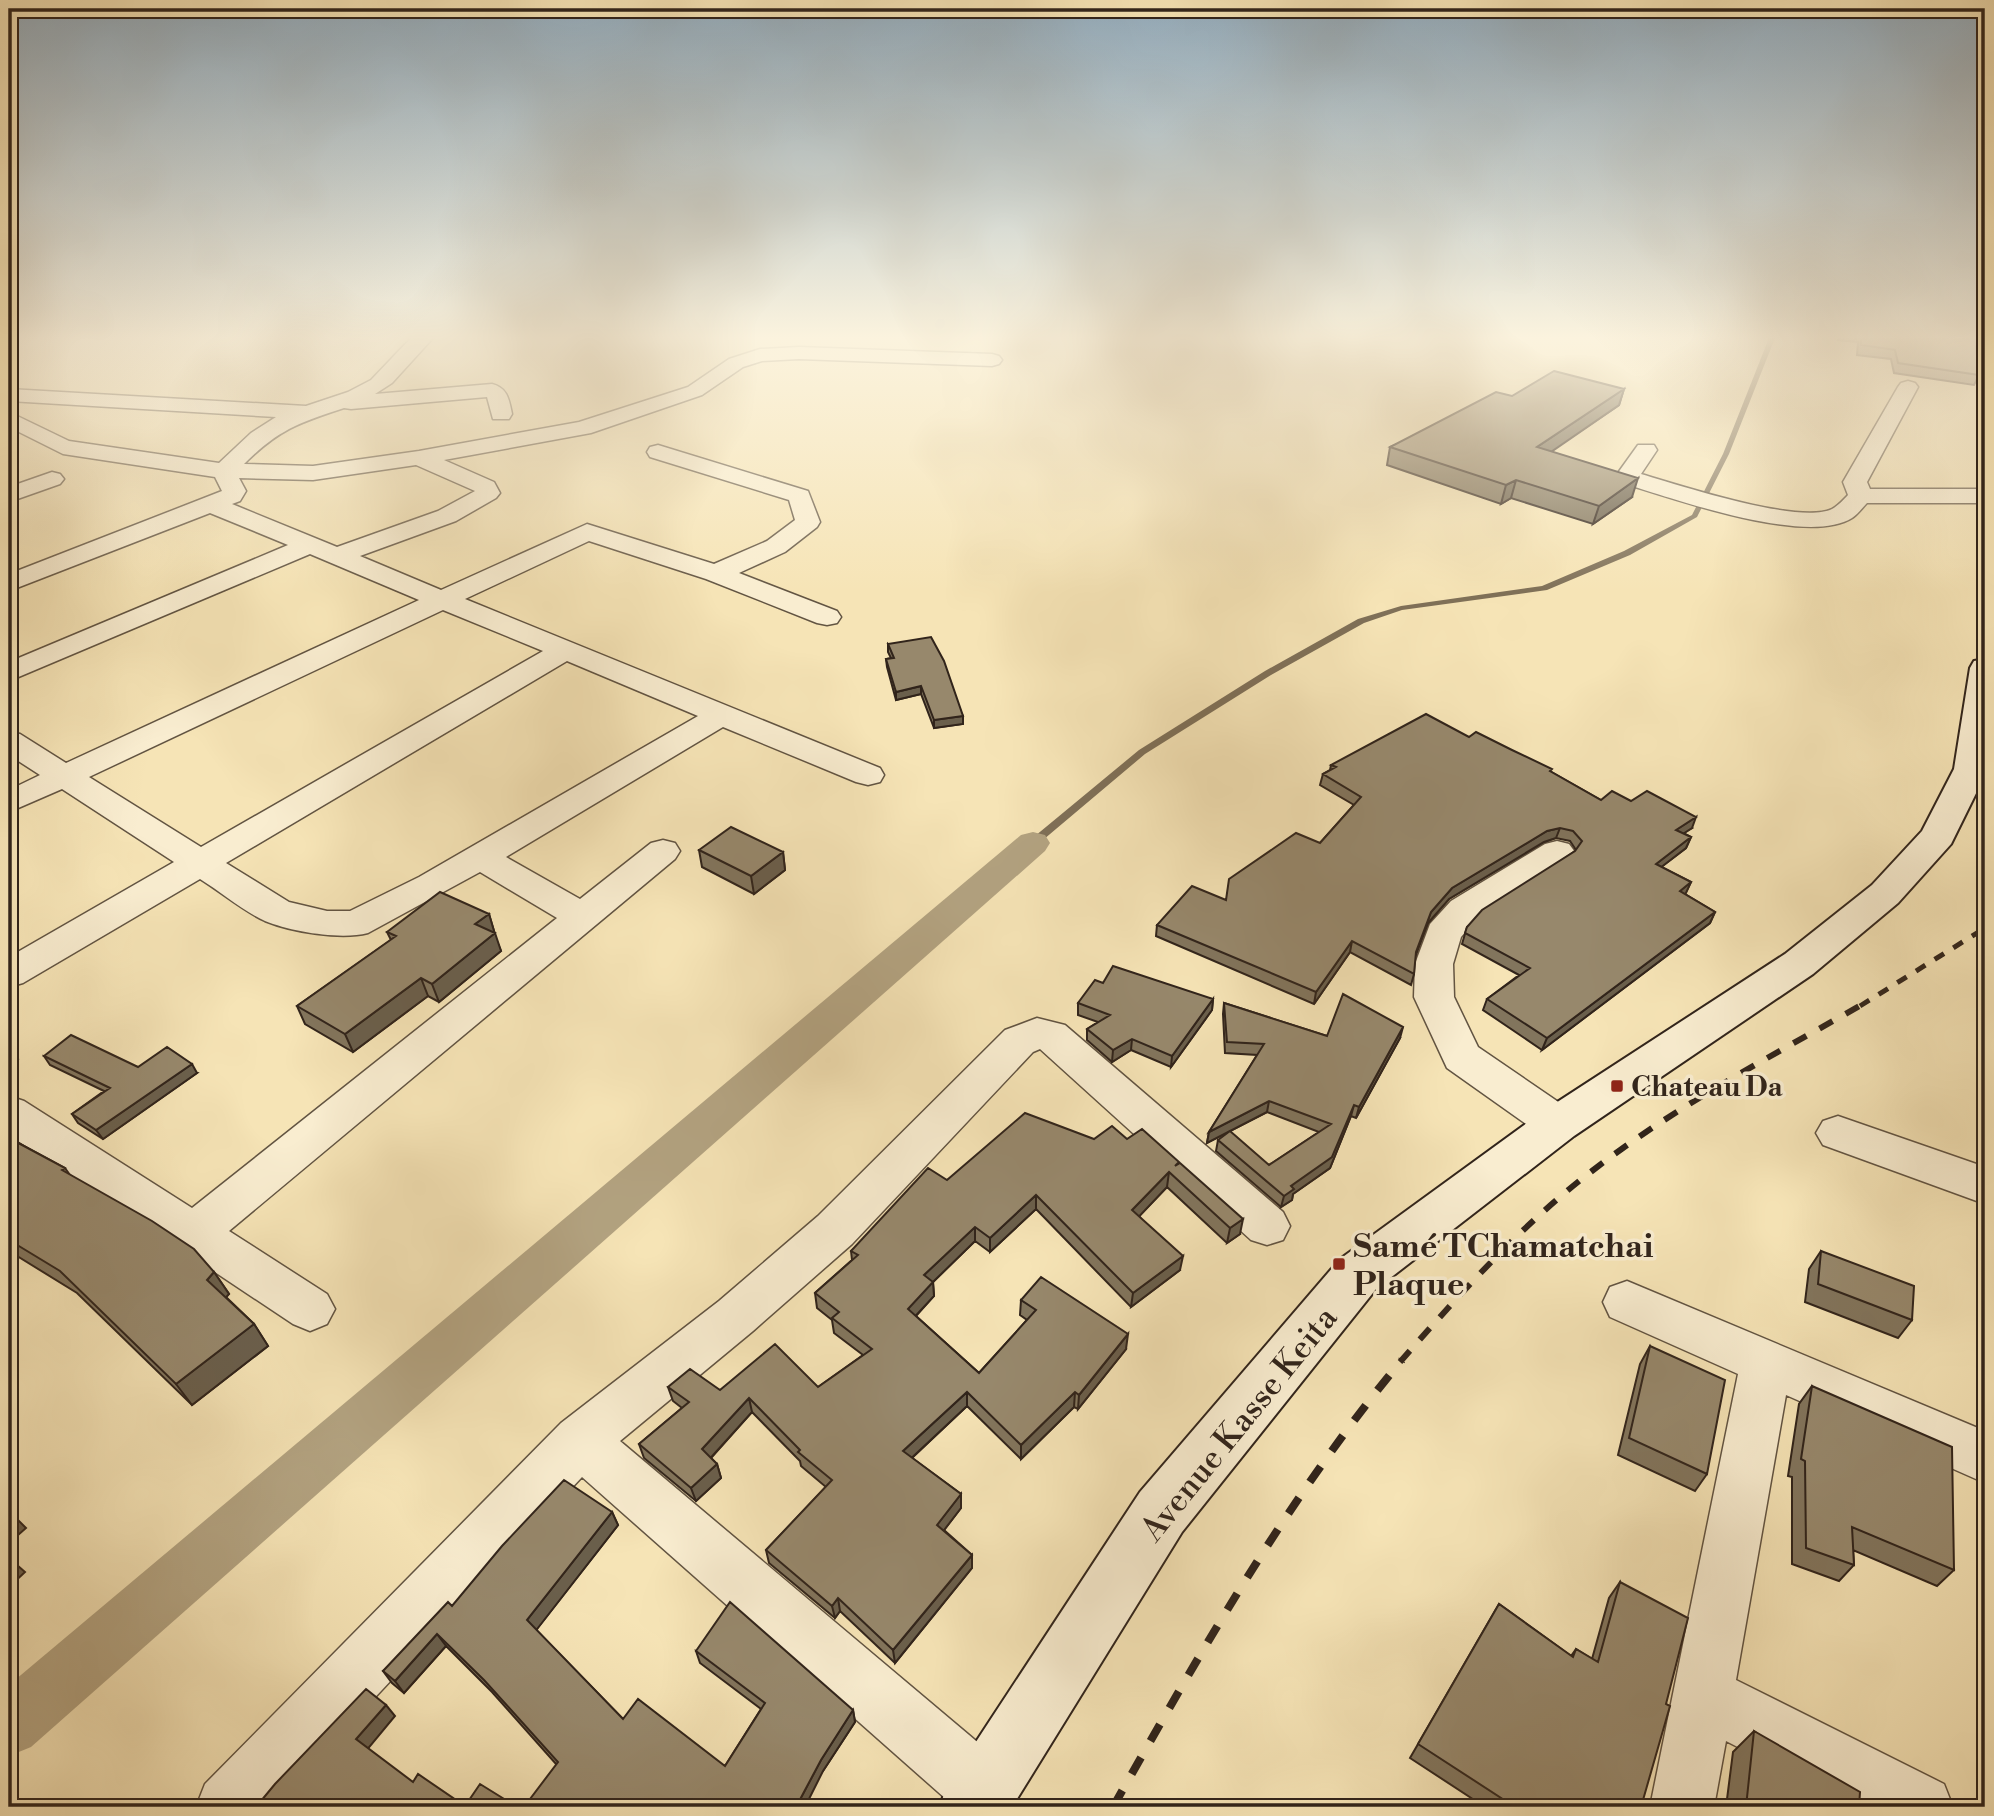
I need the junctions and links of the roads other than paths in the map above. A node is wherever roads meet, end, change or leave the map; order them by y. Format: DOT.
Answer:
graph roads {
  1 [pos="18,423"];
  2 [pos="283,423"];
  3 [pos="599,423"];
  4 [pos="1888,423"];
  5 [pos="1646,450"];
  6 [pos="658,452"];
  7 [pos="419,458"];
  8 [pos="224,471"];
  9 [pos="52,479"];
  10 [pos="9,495"];
  11 [pos="1861,496"];
  12 [pos="1985,496"];
  13 [pos="212,505"];
  14 [pos="321,551"];
  15 [pos="715,573"];
  16 [pos="9,583"];
  17 [pos="440,600"];
  18 [pos="827,617"];
  19 [pos="564,651"];
  20 [pos="1985,668"];
  21 [pos="9,673"];
  22 [pos="721,715"];
  23 [pos="9,741"];
  24 [pos="868,775"];
  25 [pos="63,776"];
  26 [pos="9,802"];
  27 [pos="663,851"];
  28 [pos="1557,852"];
  29 [pos="480,858"];
  30 [pos="200,863"];
  31 [pos="583,917"];
  32 [pos="9,974"];
  33 [pos="9,1113"];
  34 [pos="1558,1124"];
  35 [pos="1838,1133"];
  36 [pos="1985,1186"];
  37 [pos="1267,1226"];
  38 [pos="194,1233"];
  39 [pos="1627,1302"];
  40 [pos="310,1309"];
  41 [pos="1766,1362"];
  42 [pos="580,1441"];
  43 [pos="1985,1457"];
  44 [pos="1703,1696"];
  45 [pos="979,1799"];
  46 [pos="228,1807"];
  47 [pos="1682,1807"];
  48 [pos="1921,1807"];
  1 -- 8 [label="street"];
  2 -- 8 [label="street"];
  3 -- 7 [label="street"];
  4 -- 11 [label="street"];
  5 -- 11 [label="street"];
  6 -- 15 [label="street"];
  7 -- 8 [label="street"];
  7 -- 14 [label="street"];
  8 -- 13 [label="street"];
  9 -- 10 [label="street"];
  11 -- 12 [label="street"];
  13 -- 14 [label="street"];
  13 -- 16 [label="street"];
  14 -- 17 [label="street"];
  14 -- 21 [label="street"];
  15 -- 17 [label="street"];
  15 -- 18 [label="street"];
  17 -- 19 [label="street"];
  17 -- 25 [label="street"];
  19 -- 22 [label="street"];
  19 -- 30 [label="street"];
  20 -- 34 [label="main road, Avenue Kasse Keita"];
  22 -- 24 [label="street"];
  22 -- 29 [label="street"];
  23 -- 25 [label="street"];
  25 -- 26 [label="street"];
  25 -- 30 [label="street"];
  27 -- 31 [label="street"];
  28 -- 34 [label="street"];
  29 -- 30 [label="street"];
  29 -- 31 [label="street"];
  30 -- 32 [label="street"];
  31 -- 38 [label="street"];
  33 -- 38 [label="street"];
  34 -- 45 [label="main road, Avenue Kasse Keita"];
  35 -- 36 [label="street"];
  37 -- 42 [label="street"];
  38 -- 40 [label="street"];
  39 -- 41 [label="street"];
  41 -- 43 [label="street"];
  41 -- 44 [label="street"];
  42 -- 45 [label="street"];
  42 -- 46 [label="street"];
  44 -- 47 [label="street"];
  44 -- 48 [label="street"];
}
